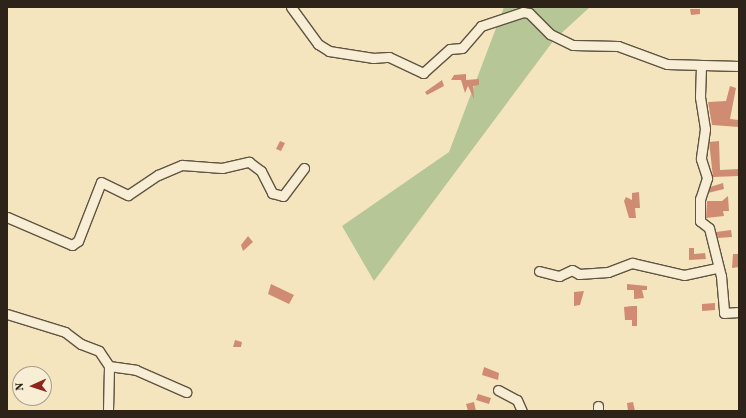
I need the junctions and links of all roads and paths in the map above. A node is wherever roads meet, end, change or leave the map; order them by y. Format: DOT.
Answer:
graph roads {
  1 [pos="291,7"];
  2 [pos="521,9"];
  3 [pos="739,66"];
  4 [pos="701,67"];
  5 [pos="304,168"];
  6 [pos="7,217"];
  7 [pos="718,268"];
  8 [pos="539,271"];
  9 [pos="739,312"];
  10 [pos="7,314"];
  11 [pos="109,366"];
  12 [pos="498,390"];
  13 [pos="186,392"];
  14 [pos="108,411"];
  15 [pos="522,411"];
  1 -- 2 [label="street"];
  2 -- 4 [label="street"];
  3 -- 4 [label="street"];
  4 -- 7 [label="street"];
  5 -- 6 [label="street"];
  7 -- 8 [label="street"];
  7 -- 9 [label="street"];
  10 -- 11 [label="street"];
  11 -- 13 [label="street"];
  11 -- 14 [label="street"];
  12 -- 15 [label="street"];
}
